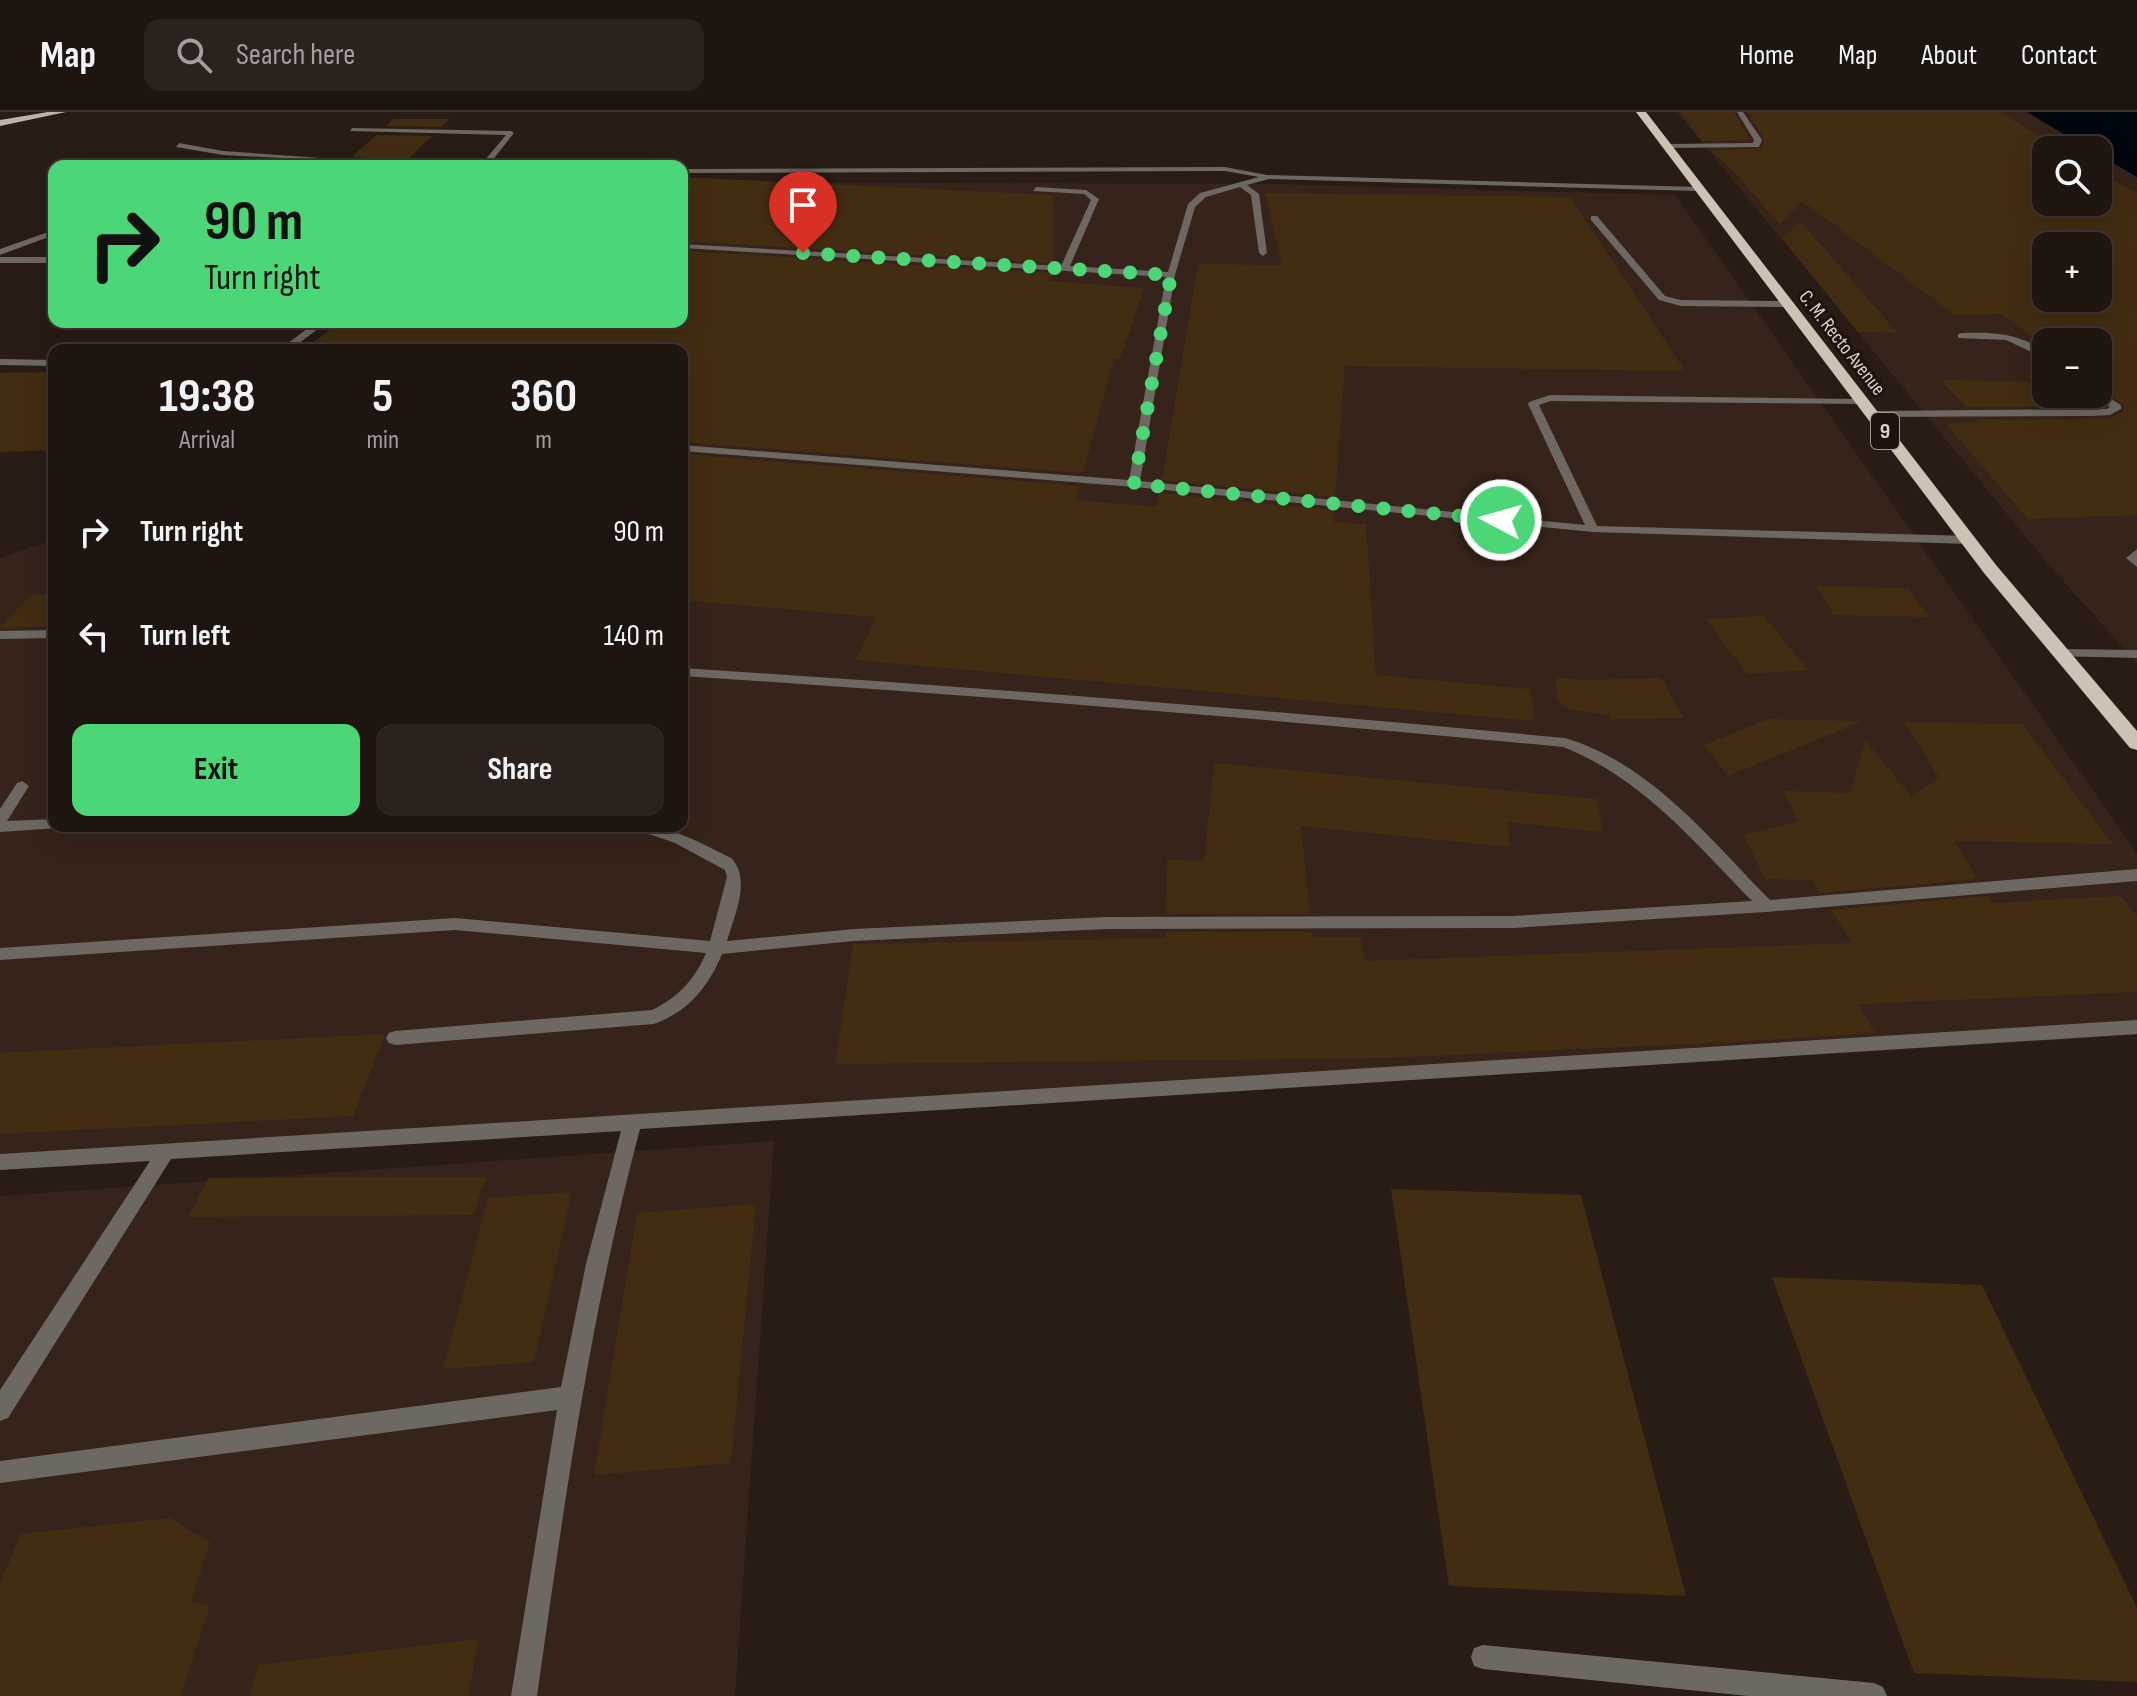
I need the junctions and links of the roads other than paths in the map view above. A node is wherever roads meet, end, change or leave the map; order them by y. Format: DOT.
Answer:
graph roads {
  1 [pos="16,112"];
  2 [pos="62,112"];
  3 [pos="1641,112"];
  4 [pos="1740,112"];
  5 [pos="0,115"];
  6 [pos="0,123"];
  7 [pos="352,130"];
  8 [pos="179,145"];
  9 [pos="1668,146"];
  10 [pos="334,160"];
  11 [pos="489,160"];
  12 [pos="688,171"];
  13 [pos="1269,177"];
  14 [pos="1240,184"];
  15 [pos="1036,189"];
  16 [pos="1698,189"];
  17 [pos="1594,218"];
  18 [pos="48,234"];
  19 [pos="688,246"];
  20 [pos="0,252"];
  21 [pos="1263,253"];
  22 [pos="0,260"];
  23 [pos="48,260"];
  24 [pos="1065,267"];
  25 [pos="1171,275"];
  26 [pos="1786,304"];
  27 [pos="314,328"];
  28 [pos="1961,336"];
  29 [pos="292,344"];
  30 [pos="2032,346"];
  31 [pos="0,362"];
  32 [pos="48,363"];
  33 [pos="2112,404"];
  34 [pos="1867,408"];
  35 [pos="688,448"];
  36 [pos="1134,484"];
  37 [pos="1593,529"];
  38 [pos="1969,540"];
  39 [pos="2137,553"];
  40 [pos="2137,563"];
  41 [pos="48,634"];
  42 [pos="0,635"];
  43 [pos="2059,653"];
  44 [pos="2137,654"];
  45 [pos="688,672"];
  46 [pos="2137,744"];
  47 [pos="22,786"];
  48 [pos="0,824"];
  49 [pos="48,824"];
  50 [pos="660,832"];
  51 [pos="2137,875"];
  52 [pos="1766,906"];
  53 [pos="719,948"];
  54 [pos="0,954"];
  55 [pos="2137,1027"];
  56 [pos="395,1038"];
  57 [pos="632,1123"];
  58 [pos="165,1153"];
  59 [pos="0,1162"];
  60 [pos="571,1397"];
  61 [pos="0,1410"];
  62 [pos="0,1472"];
  63 [pos="1483,1657"];
  64 [pos="524,1696"];
  65 [pos="1874,1696"];
  1 -- 5 [label="main road"];
  2 -- 6 [label="main road"];
  3 -- 9 [label="highway, C. M. Recto Avenue / 9"];
  4 -- 9 [label="lane"];
  7 -- 11 [label="lane"];
  8 -- 10 [label="lane"];
  9 -- 16 [label="highway, C. M. Recto Avenue / 9"];
  12 -- 13 [label="lane"];
  13 -- 14 [label="lane"];
  13 -- 16 [label="lane"];
  14 -- 21 [label="lane"];
  14 -- 25 [label="lane"];
  15 -- 24 [label="lane"];
  16 -- 26 [label="highway, C. M. Recto Avenue / 9"];
  17 -- 26 [label="lane"];
  18 -- 20 [label="lane"];
  19 -- 24 [label="lane"];
  22 -- 23 [label="lane"];
  24 -- 25 [label="lane"];
  25 -- 36 [label="lane"];
  26 -- 34 [label="highway, C. M. Recto Avenue / 9"];
  27 -- 29 [label="lane"];
  28 -- 30 [label="lane"];
  31 -- 32 [label="lane"];
  33 -- 34 [label="lane"];
  34 -- 37 [label="lane"];
  34 -- 38 [label="highway, C. M. Recto Avenue / 9"];
  35 -- 36 [label="lane"];
  36 -- 37 [label="lane"];
  37 -- 38 [label="lane"];
  38 -- 43 [label="highway, C. M. Recto Avenue / 9"];
  39 -- 40 [label="lane"];
  41 -- 42 [label="lane"];
  43 -- 44 [label="lane"];
  43 -- 46 [label="highway, C. M. Recto Avenue / 9"];
  45 -- 52 [label="lane"];
  47 -- 48 [label="lane"];
  48 -- 49 [label="lane"];
  50 -- 53 [label="lane"];
  51 -- 52 [label="lane"];
  52 -- 53 [label="lane"];
  53 -- 54 [label="lane"];
  53 -- 56 [label="lane"];
  55 -- 57 [label="lane"];
  57 -- 58 [label="lane"];
  57 -- 60 [label="lane"];
  58 -- 59 [label="lane"];
  58 -- 61 [label="lane"];
  60 -- 62 [label="lane"];
  60 -- 64 [label="lane"];
  63 -- 65 [label="lane"];
}
